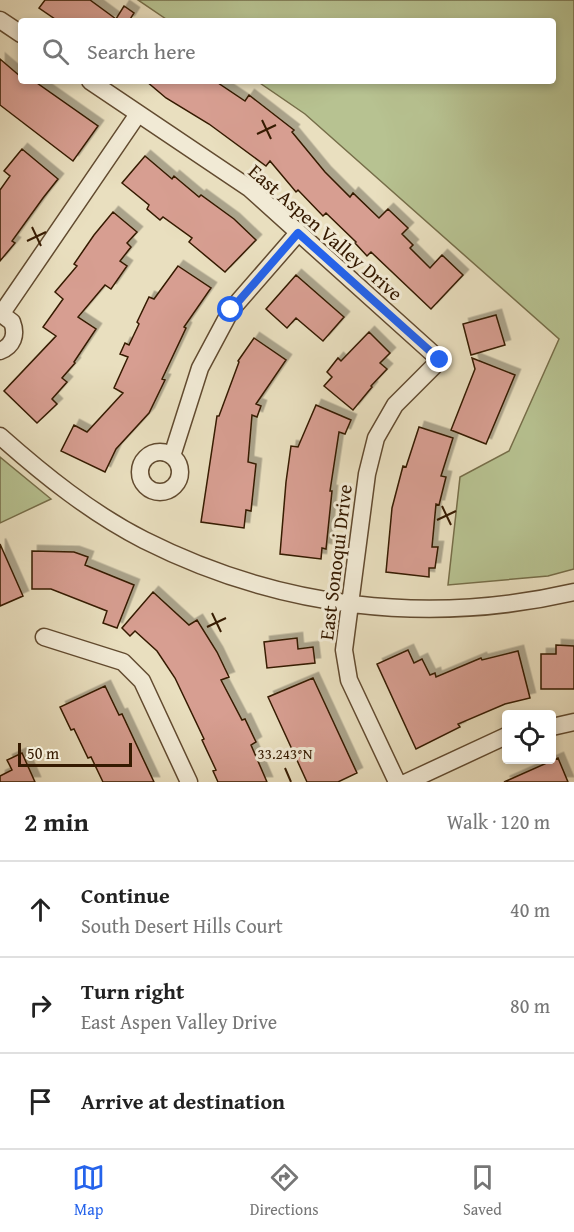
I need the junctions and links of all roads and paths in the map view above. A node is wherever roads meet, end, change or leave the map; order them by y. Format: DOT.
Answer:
graph roads {
  1 [pos="0,20"];
  2 [pos="18,32"];
  3 [pos="94,84"];
  4 [pos="138,114"];
  5 [pos="298,233"];
  6 [pos="1,313"];
  7 [pos="0,351"];
  8 [pos="440,360"];
  9 [pos="0,436"];
  10 [pos="172,456"];
  11 [pos="574,592"];
  12 [pos="349,605"];
  13 [pos="44,637"];
  14 [pos="574,722"];
  15 [pos="556,726"];
  16 [pos="502,738"];
  17 [pos="189,782"];
  18 [pos="397,782"];
  19 [pos="407,782"];
  1 -- 2 [label="street"];
  3 -- 4 [label="street, East Aspen Valley Drive"];
  4 -- 5 [label="street, East Aspen Valley Drive"];
  4 -- 6 [label="street"];
  5 -- 8 [label="street, East Aspen Valley Drive"];
  5 -- 10 [label="street"];
  6 -- 7 [label="street"];
  8 -- 12 [label="street, East Sonoqui Drive"];
  9 -- 12 [label="street"];
  11 -- 12 [label="street"];
  12 -- 18 [label="street, East Sonoqui Drive"];
  13 -- 17 [label="street"];
  14 -- 15 [label="street"];
  16 -- 19 [label="street"];
}
